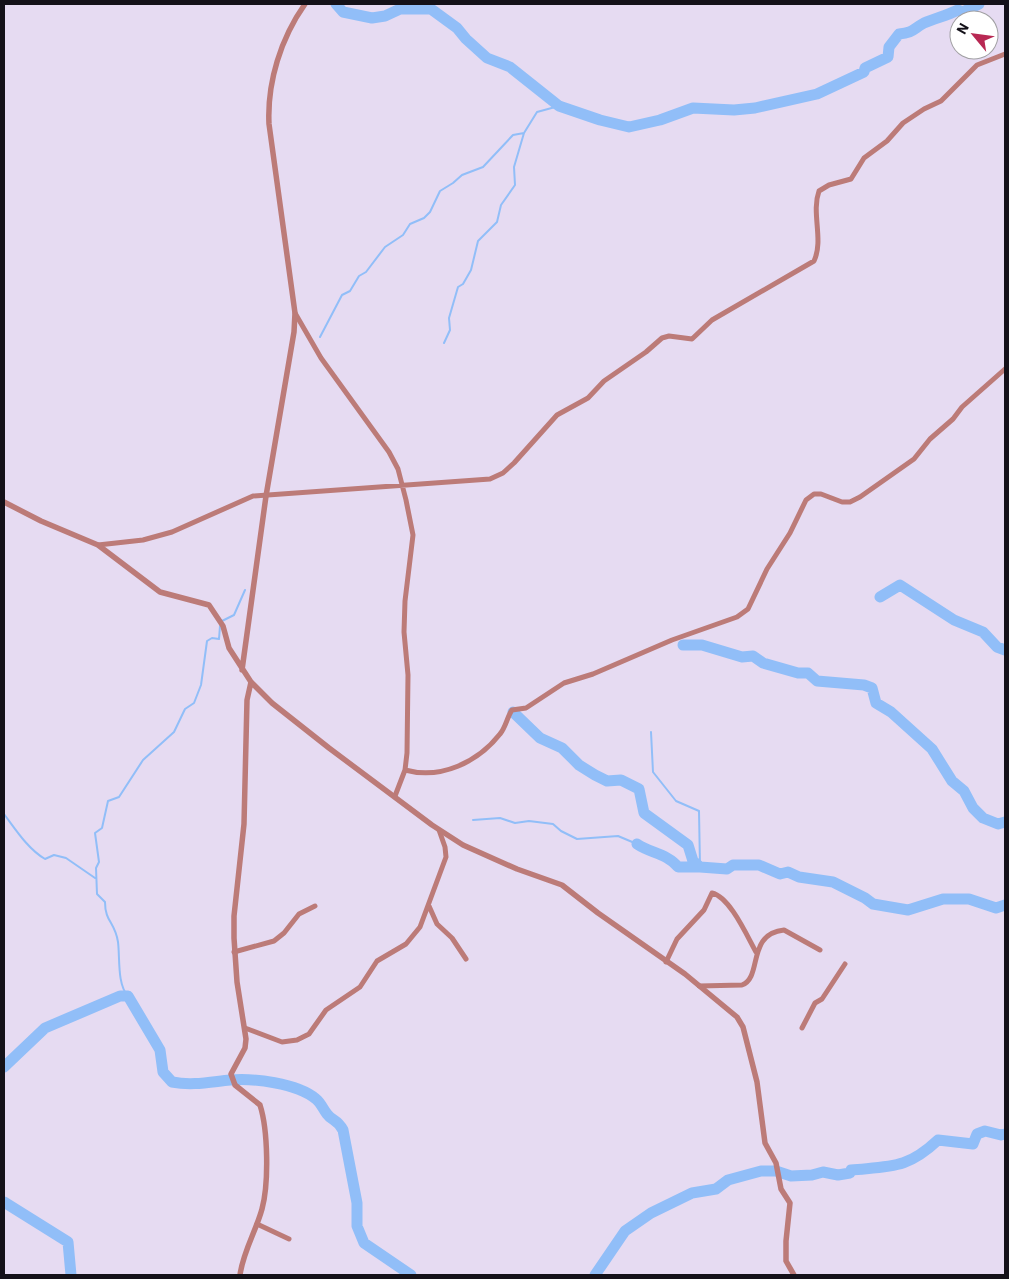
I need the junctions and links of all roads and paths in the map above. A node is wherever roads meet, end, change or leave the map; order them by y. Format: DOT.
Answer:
graph roads {
  1 [pos="305,4"];
  2 [pos="1005,54"];
  3 [pos="295,313"];
  4 [pos="1005,369"];
  5 [pos="403,484"];
  6 [pos="266,496"];
  7 [pos="4,502"];
  8 [pos="98,545"];
  9 [pos="242,670"];
  10 [pos="251,682"];
  11 [pos="405,770"];
  12 [pos="395,796"];
  13 [pos="439,830"];
  14 [pos="315,906"];
  15 [pos="429,906"];
  16 [pos="820,950"];
  17 [pos="234,952"];
  18 [pos="756,952"];
  19 [pos="466,959"];
  20 [pos="666,962"];
  21 [pos="845,964"];
  22 [pos="699,986"];
  23 [pos="245,1028"];
  24 [pos="802,1028"];
  25 [pos="256,1224"];
  26 [pos="289,1239"];
  27 [pos="240,1275"];
  28 [pos="794,1275"];
  1 -- 3 [label="street"];
  2 -- 5 [label="street"];
  3 -- 5 [label="street"];
  3 -- 6 [label="street"];
  4 -- 11 [label="street"];
  5 -- 6 [label="street"];
  5 -- 11 [label="street"];
  6 -- 8 [label="street"];
  6 -- 9 [label="street"];
  7 -- 8 [label="street"];
  8 -- 9 [label="street"];
  9 -- 10 [label="street"];
  10 -- 12 [label="street"];
  10 -- 17 [label="street"];
  11 -- 12 [label="street"];
  12 -- 13 [label="street"];
  13 -- 15 [label="street"];
  13 -- 20 [label="street"];
  14 -- 17 [label="street"];
  15 -- 19 [label="street"];
  15 -- 23 [label="street"];
  16 -- 18 [label="street"];
  17 -- 23 [label="street"];
  18 -- 20 [label="street"];
  18 -- 22 [label="street"];
  20 -- 22 [label="street"];
  21 -- 24 [label="street"];
  22 -- 28 [label="street"];
  23 -- 25 [label="street"];
  25 -- 26 [label="street"];
  25 -- 27 [label="street"];
}
